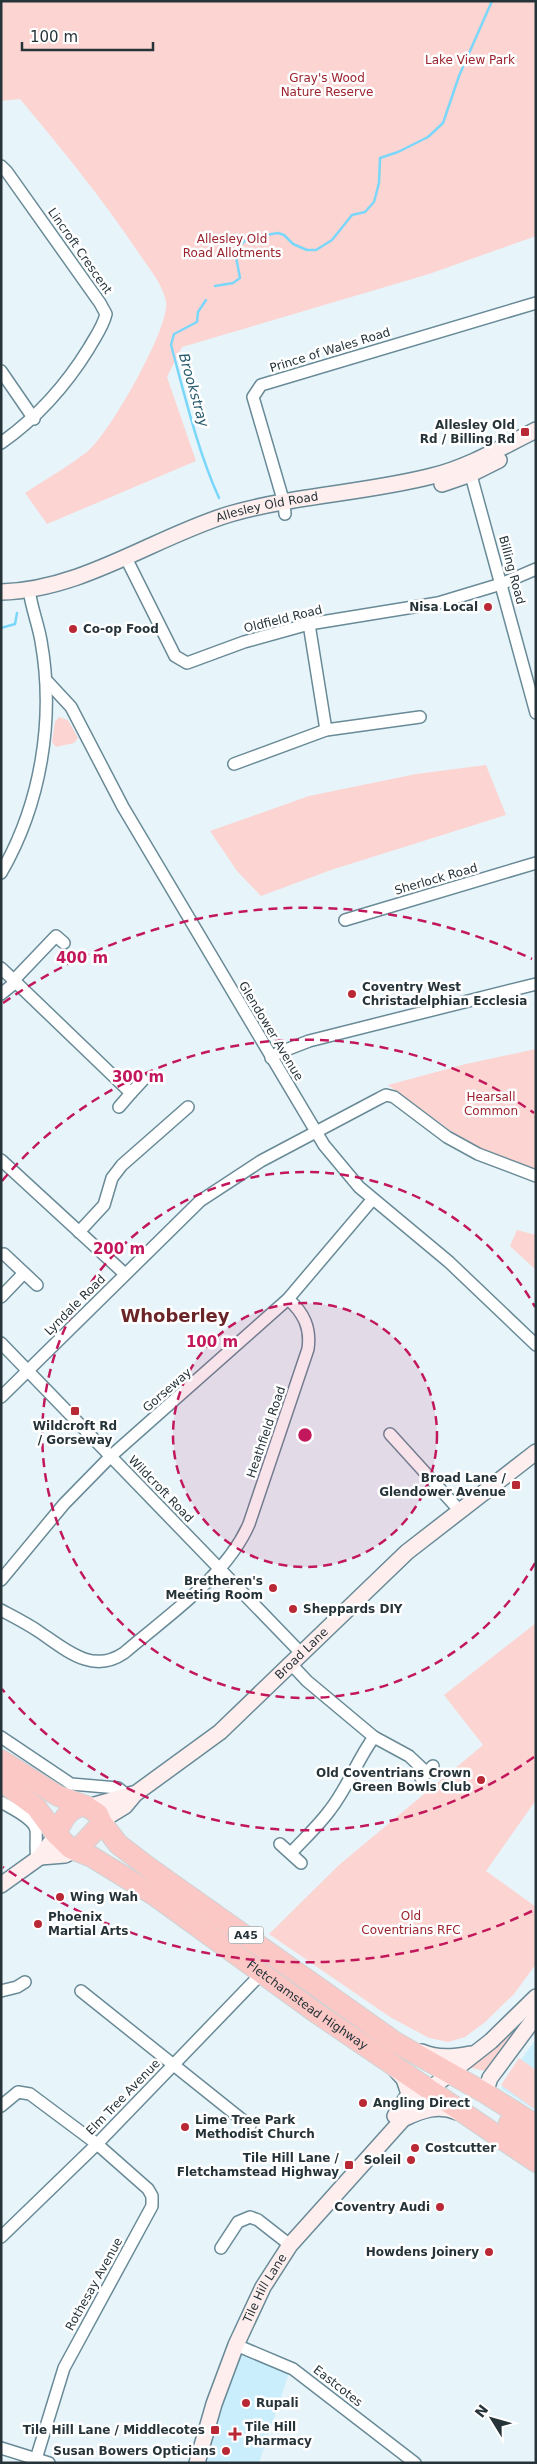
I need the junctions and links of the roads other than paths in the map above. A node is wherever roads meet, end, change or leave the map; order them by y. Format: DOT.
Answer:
graph roads {
  1 [pos="1,166"];
  2 [pos="536,303"];
  3 [pos="1,371"];
  4 [pos="34,419"];
  5 [pos="536,430"];
  6 [pos="536,440"];
  7 [pos="1,443"];
  8 [pos="469,469"];
  9 [pos="285,508"];
  10 [pos="128,562"];
  11 [pos="536,569"];
  12 [pos="501,584"];
  13 [pos="1,592"];
  14 [pos="29,593"];
  15 [pos="1,600"];
  16 [pos="309,624"];
  17 [pos="46,680"];
  18 [pos="536,712"];
  19 [pos="420,717"];
  20 [pos="326,730"];
  21 [pos="234,764"];
  22 [pos="536,864"];
  23 [pos="1,873"];
  24 [pos="345,920"];
  25 [pos="64,943"];
  26 [pos="1,968"];
  27 [pos="15,981"];
  28 [pos="536,984"];
  29 [pos="1,994"];
  30 [pos="271,1058"];
  31 [pos="143,1080"];
  32 [pos="131,1093"];
  33 [pos="119,1107"];
  34 [pos="188,1108"];
  35 [pos="315,1131"];
  36 [pos="1,1160"];
  37 [pos="536,1176"];
  38 [pos="372,1200"];
  39 [pos="79,1232"];
  40 [pos="4,1254"];
  41 [pos="24,1273"];
  42 [pos="125,1274"];
  43 [pos="37,1285"];
  44 [pos="1,1297"];
  45 [pos="288,1299"];
  46 [pos="1,1343"];
  47 [pos="536,1345"];
  48 [pos="28,1371"];
  49 [pos="1,1397"];
  50 [pos="389,1433"];
  51 [pos="536,1452"];
  52 [pos="111,1456"];
  53 [pos="460,1511"];
  54 [pos="220,1570"];
  55 [pos="1,1580"];
  56 [pos="1,1610"];
  57 [pos="296,1659"];
  58 [pos="1,1737"];
  59 [pos="374,1737"];
  60 [pos="1,1760"];
  61 [pos="426,1772"];
  62 [pos="1,1781"];
  63 [pos="131,1795"];
  64 [pos="1,1802"];
  65 [pos="94,1814"];
  66 [pos="56,1834"];
  67 [pos="280,1844"];
  68 [pos="76,1850"];
  69 [pos="290,1853"];
  70 [pos="39,1858"];
  71 [pos="301,1863"];
  72 [pos="1,1885"];
  73 [pos="261,1974"];
  74 [pos="25,1982"];
  75 [pos="81,1990"];
  76 [pos="1,1991"];
  77 [pos="536,1996"];
  78 [pos="536,2016"];
  79 [pos="391,2051"];
  80 [pos="473,2053"];
  81 [pos="173,2065"];
  82 [pos="450,2073"];
  83 [pos="430,2089"];
  84 [pos="485,2092"];
  85 [pos="1,2106"];
  86 [pos="402,2119"];
  87 [pos="483,2125"];
  88 [pos="536,2125"];
  89 [pos="250,2126"];
  90 [pos="536,2142"];
  91 [pos="381,2143"];
  92 [pos="97,2144"];
  93 [pos="536,2162"];
  94 [pos="1,2237"];
  95 [pos="290,2245"];
  96 [pos="221,2248"];
  97 [pos="236,2345"];
  98 [pos="1,2448"];
  99 [pos="36,2459"];
  100 [pos="49,2463"];
  101 [pos="197,2463"];
  102 [pos="415,2463"];
  1 -- 4 [label="street, Lincroft Crescent"];
  2 -- 9 [label="street, Prince of Wales Road"];
  3 -- 4 [label="street"];
  4 -- 7 [label="street, Lincroft Crescent"];
  5 -- 8 [label="main road, Allesley Old Road"];
  6 -- 8 [label="main road, Allesley Old Road"];
  8 -- 9 [label="main road, Allesley Old Road"];
  8 -- 12 [label="street, Billing Road"];
  9 -- 10 [label="main road, Allesley Old Road"];
  10 -- 14 [label="main road, Allesley Old Road"];
  10 -- 16 [label="street, Oldfield Road"];
  11 -- 12 [label="street, Oldfield Road"];
  12 -- 16 [label="street, Oldfield Road"];
  12 -- 18 [label="street, Billing Road"];
  13 -- 14 [label="main road, Allesley Old Road"];
  14 -- 15 [label="main road, Allesley Old Road"];
  14 -- 17 [label="street"];
  16 -- 20 [label="street"];
  17 -- 23 [label="street"];
  17 -- 30 [label="street, Glendower Avenue"];
  19 -- 20 [label="street"];
  20 -- 21 [label="street"];
  22 -- 24 [label="street, Sherlock Road"];
  25 -- 27 [label="street"];
  26 -- 27 [label="street"];
  27 -- 29 [label="street"];
  27 -- 32 [label="street"];
  28 -- 30 [label="street"];
  30 -- 35 [label="street, Glendower Avenue"];
  31 -- 32 [label="street"];
  32 -- 33 [label="street"];
  34 -- 39 [label="street"];
  35 -- 37 [label="street, Lyndale Road"];
  35 -- 38 [label="street, Glendower Avenue"];
  35 -- 42 [label="street, Lyndale Road"];
  36 -- 39 [label="street"];
  38 -- 45 [label="street, Gorseway"];
  38 -- 47 [label="street, Glendower Avenue"];
  39 -- 42 [label="street"];
  40 -- 41 [label="street"];
  41 -- 43 [label="street"];
  41 -- 44 [label="street"];
  42 -- 48 [label="street, Lyndale Road"];
  45 -- 52 [label="street, Gorseway"];
  45 -- 54 [label="street, Heathfield Road"];
  46 -- 48 [label="street, Wildcroft Road"];
  48 -- 49 [label="street, Lyndale Road"];
  48 -- 52 [label="street, Wildcroft Road"];
  50 -- 53 [label="street"];
  51 -- 53 [label="main road, Broad Lane"];
  52 -- 54 [label="street, Wildcroft Road"];
  52 -- 55 [label="street, Gorseway"];
  53 -- 57 [label="main road, Broad Lane"];
  54 -- 56 [label="street, Heathfield Road"];
  54 -- 57 [label="street, Wildcroft Road"];
  57 -- 59 [label="street, Wildcroft Road"];
  57 -- 63 [label="main road, Broad Lane"];
  58 -- 63 [label="street"];
  59 -- 61 [label="street, Wildcroft Road"];
  59 -- 69 [label="street"];
  60 -- 65 [label="highway"];
  62 -- 66 [label="highway, Fletchamstead Highway"];
  63 -- 65 [label="main road, Broad Lane"];
  64 -- 70 [label="street"];
  65 -- 66 [label="highway"];
  65 -- 68 [label="highway"];
  65 -- 79 [label="highway, Fletchamstead Highway / A45"];
  66 -- 68 [label="highway, Fletchamstead Highway"];
  66 -- 70 [label="main road"];
  67 -- 69 [label="street"];
  68 -- 70 [label="main road"];
  68 -- 73 [label="highway, Fletchamstead Highway / A45"];
  69 -- 71 [label="street"];
  70 -- 72 [label="main road"];
  73 -- 79 [label="highway, Fletchamstead Highway / A45"];
  73 -- 81 [label="street, Elm Tree Avenue"];
  74 -- 76 [label="street"];
  75 -- 81 [label="street"];
  77 -- 80 [label="main road, Tile Hill Lane"];
  78 -- 84 [label="main road"];
  79 -- 80 [label="main road"];
  79 -- 82 [label="highway, Fletchamstead Highway / A45"];
  79 -- 83 [label="highway, Fletchamstead Highway / A45"];
  79 -- 91 [label="main road, Tile Hill Lane"];
  80 -- 82 [label="main road, Tile Hill Lane"];
  81 -- 89 [label="street"];
  81 -- 92 [label="street, Elm Tree Avenue"];
  82 -- 83 [label="main road, Tile Hill Lane"];
  82 -- 84 [label="highway, Fletchamstead Highway / A45"];
  83 -- 86 [label="main road, Tile Hill Lane"];
  83 -- 87 [label="highway, Fletchamstead Highway / A45"];
  84 -- 88 [label="highway, Fletchamstead Highway / A45"];
  84 -- 90 [label="highway"];
  85 -- 92 [label="street, Rothesay Avenue"];
  86 -- 87 [label="main road"];
  86 -- 91 [label="main road, Tile Hill Lane"];
  87 -- 93 [label="highway, Fletchamstead Highway / A45"];
  91 -- 95 [label="main road, Tile Hill Lane"];
  92 -- 94 [label="street, Elm Tree Avenue"];
  92 -- 99 [label="street, Rothesay Avenue"];
  95 -- 96 [label="street"];
  95 -- 97 [label="main road, Tile Hill Lane"];
  97 -- 101 [label="main road, Tile Hill Lane"];
  97 -- 102 [label="street, Eastcotes"];
  98 -- 99 [label="street"];
  99 -- 100 [label="street"];
}
